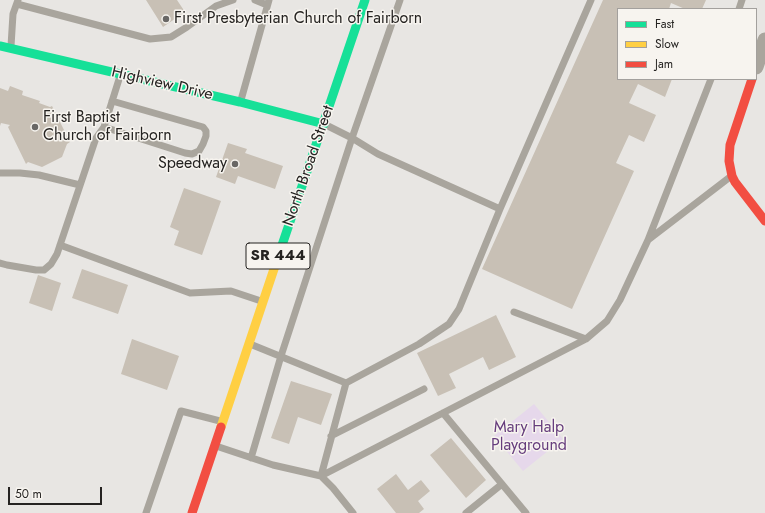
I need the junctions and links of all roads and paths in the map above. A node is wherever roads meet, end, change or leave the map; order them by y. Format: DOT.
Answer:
graph roads {
  1 [pos="233,0"];
  2 [pos="255,0"];
  3 [pos="365,0"];
  4 [pos="400,0"];
  5 [pos="591,0"];
  6 [pos="18,2"];
  7 [pos="268,2"];
  8 [pos="765,40"];
  9 [pos="0,46"];
  10 [pos="11,48"];
  11 [pos="757,63"];
  12 [pos="121,74"];
  13 [pos="711,80"];
  14 [pos="752,80"];
  15 [pos="112,101"];
  16 [pos="240,102"];
  17 [pos="324,124"];
  18 [pos="104,127"];
  19 [pos="352,138"];
  20 [pos="0,173"];
  21 [pos="732,176"];
  22 [pos="80,184"];
  23 [pos="500,209"];
  24 [pos="765,221"];
  25 [pos="648,240"];
  26 [pos="60,245"];
  27 [pos="0,263"];
  28 [pos="263,302"];
  29 [pos="514,312"];
  30 [pos="586,339"];
  31 [pos="249,344"];
  32 [pos="281,356"];
  33 [pos="346,382"];
  34 [pos="424,389"];
  35 [pos="443,413"];
  36 [pos="222,422"];
  37 [pos="331,436"];
  38 [pos="214,445"];
  39 [pos="251,458"];
  40 [pos="321,476"];
  41 [pos="502,484"];
  42 [pos="146,513"];
  43 [pos="192,513"];
  44 [pos="353,513"];
  45 [pos="466,513"];
  46 [pos="526,513"];
  1 -- 6 [label="lane"];
  2 -- 7 [label="lane"];
  3 -- 17 [label="main road, North Broad Street / SR 444"];
  4 -- 19 [label="lane"];
  5 -- 23 [label="lane"];
  6 -- 10 [label="lane"];
  7 -- 16 [label="lane"];
  8 -- 11 [label="street"];
  9 -- 10 [label="main road, Highview Drive"];
  10 -- 12 [label="main road, Highview Drive"];
  12 -- 15 [label="lane"];
  12 -- 16 [label="main road, Highview Drive"];
  13 -- 25 [label="lane"];
  14 -- 21 [label="main road"];
  15 -- 18 [label="lane"];
  15 -- 18 [label="lane"];
  16 -- 17 [label="main road, Highview Drive"];
  17 -- 19 [label="lane"];
  17 -- 28 [label="main road, North Broad Street / SR 444"];
  18 -- 22 [label="lane"];
  19 -- 23 [label="lane"];
  19 -- 32 [label="lane"];
  20 -- 22 [label="lane"];
  21 -- 24 [label="main road"];
  21 -- 25 [label="lane"];
  22 -- 26 [label="lane"];
  23 -- 33 [label="lane"];
  25 -- 30 [label="lane"];
  26 -- 27 [label="lane"];
  26 -- 28 [label="lane"];
  28 -- 31 [label="main road, North Broad Street / SR 444"];
  29 -- 30 [label="lane"];
  30 -- 35 [label="lane"];
  31 -- 32 [label="lane"];
  31 -- 36 [label="main road, North Broad Street / SR 444"];
  32 -- 33 [label="lane"];
  32 -- 39 [label="lane"];
  33 -- 37 [label="lane"];
  34 -- 37 [label="lane"];
  35 -- 40 [label="lane"];
  35 -- 41 [label="lane"];
  36 -- 38 [label="main road, North Broad Street / SR 444"];
  36 -- 42 [label="lane"];
  37 -- 40 [label="lane"];
  38 -- 39 [label="lane"];
  38 -- 43 [label="main road, North Broad Street / SR 444"];
  39 -- 40 [label="lane"];
  40 -- 44 [label="lane"];
  41 -- 45 [label="lane"];
  41 -- 46 [label="lane"];
}
